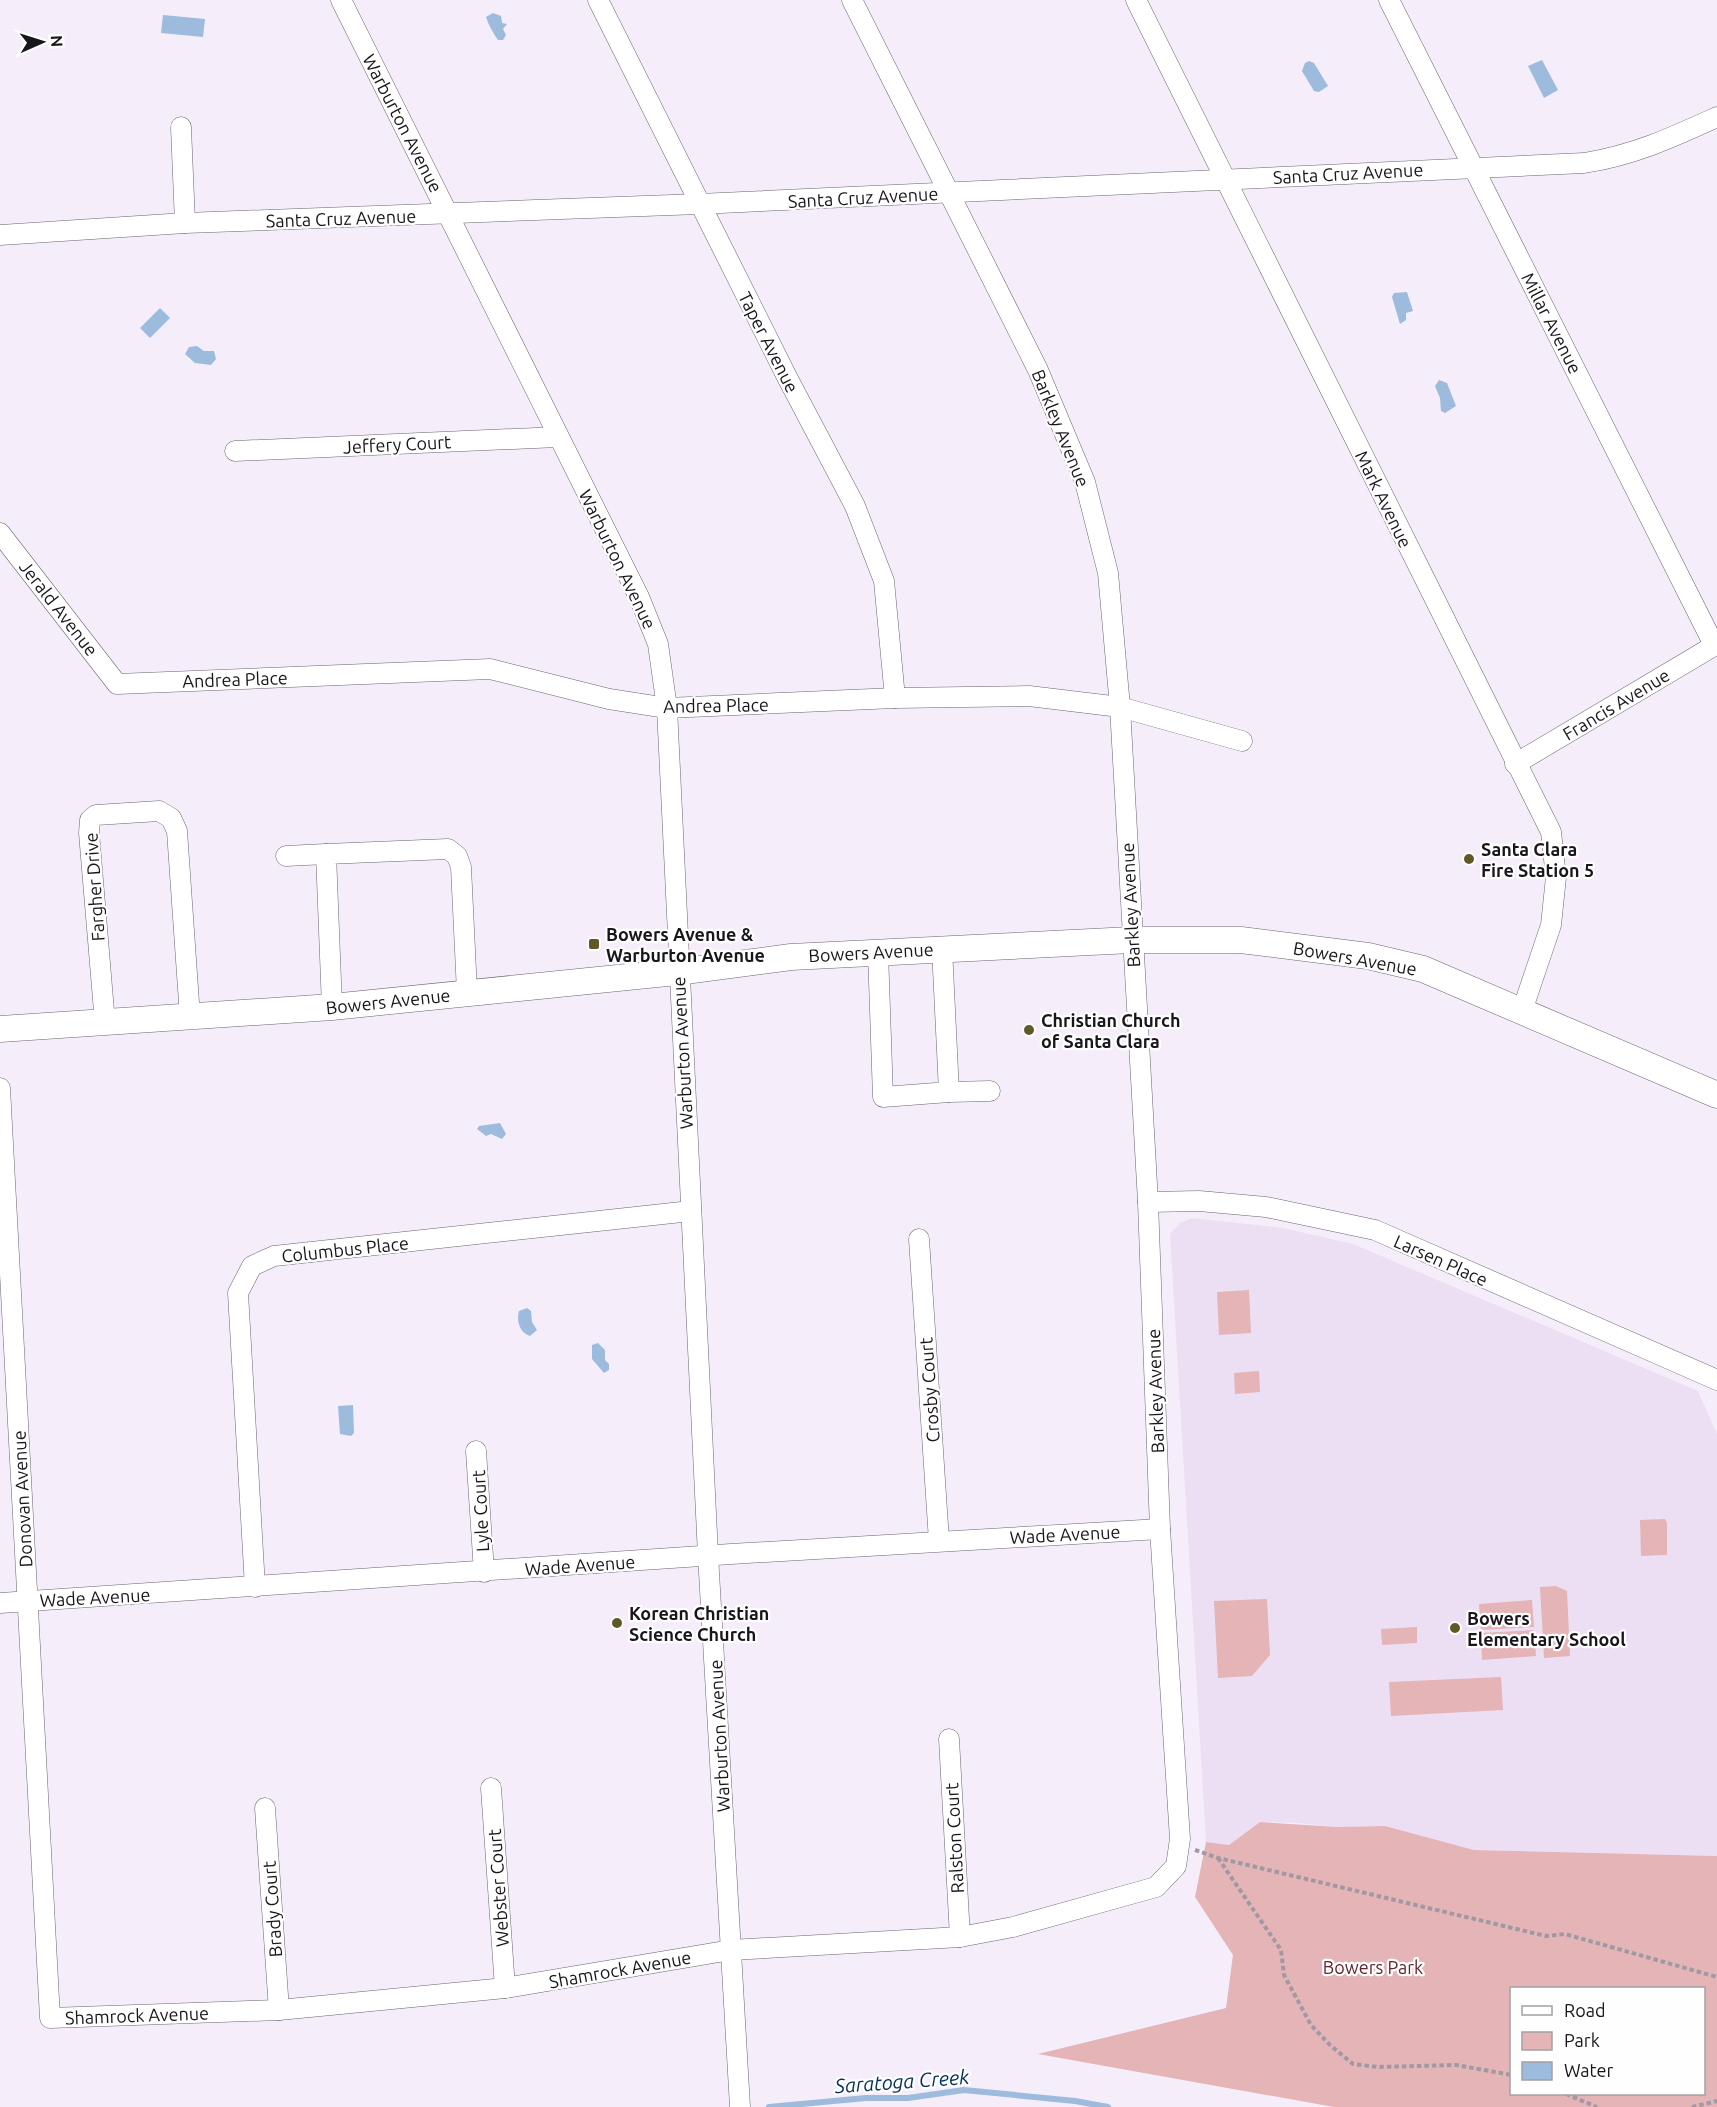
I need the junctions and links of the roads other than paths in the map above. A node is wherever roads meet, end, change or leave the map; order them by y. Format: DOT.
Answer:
graph roads {
  1 [pos="341,0"];
  2 [pos="598,0"];
  3 [pos="852,0"];
  4 [pos="1136,0"];
  5 [pos="1389,0"];
  6 [pos="1717,117"];
  7 [pos="181,127"];
  8 [pos="1473,167"];
  9 [pos="1226,178"];
  10 [pos="949,193"];
  11 [pos="699,204"];
  12 [pos="450,214"];
  13 [pos="184,223"];
  14 [pos="0,235"];
  15 [pos="558,437"];
  16 [pos="235,451"];
  17 [pos="0,533"];
  18 [pos="1716,644"];
  19 [pos="117,684"];
  20 [pos="895,698"];
  21 [pos="1120,707"];
  22 [pos="667,708"];
  23 [pos="1242,741"];
  24 [pos="1515,764"];
  25 [pos="326,854"];
  26 [pos="286,856"];
  27 [pos="1131,940"];
  28 [pos="942,948"];
  29 [pos="878,952"];
  30 [pos="677,972"];
  31 [pos="467,992"];
  32 [pos="332,1007"];
  33 [pos="1522,1011"];
  34 [pos="190,1017"];
  35 [pos="105,1023"];
  36 [pos="0,1029"];
  37 [pos="0,1088"];
  38 [pos="990,1091"];
  39 [pos="950,1092"];
  40 [pos="1717,1095"];
  41 [pos="1148,1202"];
  42 [pos="691,1212"];
  43 [pos="919,1239"];
  44 [pos="1717,1380"];
  45 [pos="476,1451"];
  46 [pos="1160,1529"];
  47 [pos="939,1541"];
  48 [pos="708,1555"];
  49 [pos="483,1572"];
  50 [pos="255,1587"];
  51 [pos="28,1601"];
  52 [pos="0,1603"];
  53 [pos="949,1739"];
  54 [pos="491,1788"];
  55 [pos="265,1808"];
  56 [pos="1176,1866"];
  57 [pos="960,1937"];
  58 [pos="731,1950"];
  59 [pos="505,1988"];
  60 [pos="279,2010"];
  61 [pos="50,2018"];
  62 [pos="740,2107"];
  1 -- 12 [label="street, Warburton Avenue"];
  2 -- 11 [label="street, Taper Avenue"];
  3 -- 10 [label="street, Barkley Avenue"];
  4 -- 9 [label="street, Mark Avenue"];
  5 -- 8 [label="street, Millar Avenue"];
  6 -- 8 [label="street, Santa Cruz Avenue"];
  7 -- 13 [label="street"];
  8 -- 9 [label="street, Santa Cruz Avenue"];
  8 -- 18 [label="street, Millar Avenue"];
  9 -- 10 [label="street, Santa Cruz Avenue"];
  9 -- 24 [label="street, Mark Avenue"];
  10 -- 11 [label="street, Santa Cruz Avenue"];
  10 -- 21 [label="street, Barkley Avenue"];
  11 -- 12 [label="street, Santa Cruz Avenue"];
  11 -- 20 [label="street, Taper Avenue"];
  12 -- 13 [label="street, Santa Cruz Avenue"];
  12 -- 15 [label="street, Warburton Avenue"];
  13 -- 14 [label="street, Santa Cruz Avenue"];
  15 -- 16 [label="street, Jeffery Court"];
  15 -- 22 [label="street, Warburton Avenue"];
  17 -- 19 [label="street, Jerald Avenue"];
  18 -- 24 [label="street, Francis Avenue"];
  19 -- 22 [label="street, Andrea Place"];
  20 -- 21 [label="street, Andrea Place"];
  20 -- 22 [label="street, Andrea Place"];
  21 -- 23 [label="street, Andrea Place"];
  21 -- 27 [label="street, Barkley Avenue"];
  22 -- 30 [label="street, Warburton Avenue"];
  24 -- 33 [label="street, Mark Avenue"];
  25 -- 26 [label="street"];
  25 -- 31 [label="street"];
  25 -- 32 [label="street"];
  27 -- 28 [label="main road, Bowers Avenue"];
  27 -- 33 [label="main road, Bowers Avenue"];
  27 -- 41 [label="street, Barkley Avenue"];
  28 -- 29 [label="main road, Bowers Avenue"];
  28 -- 39 [label="street"];
  29 -- 30 [label="main road, Bowers Avenue"];
  29 -- 39 [label="street"];
  30 -- 31 [label="main road, Bowers Avenue"];
  30 -- 42 [label="street, Warburton Avenue"];
  31 -- 32 [label="main road, Bowers Avenue"];
  32 -- 34 [label="main road, Bowers Avenue"];
  33 -- 40 [label="main road, Bowers Avenue"];
  34 -- 35 [label="main road, Bowers Avenue"];
  34 -- 35 [label="street, Fargher Drive"];
  35 -- 36 [label="main road, Bowers Avenue"];
  37 -- 51 [label="street, Donovan Avenue"];
  38 -- 39 [label="street"];
  41 -- 44 [label="street, Larsen Place"];
  41 -- 46 [label="street, Barkley Avenue"];
  42 -- 48 [label="street, Warburton Avenue"];
  42 -- 50 [label="street, Columbus Place"];
  43 -- 47 [label="street, Crosby Court"];
  45 -- 49 [label="street, Lyle Court"];
  46 -- 47 [label="street, Wade Avenue"];
  46 -- 56 [label="street, Barkley Avenue"];
  47 -- 48 [label="street, Wade Avenue"];
  48 -- 49 [label="street, Wade Avenue"];
  48 -- 58 [label="street, Warburton Avenue"];
  49 -- 50 [label="street, Wade Avenue"];
  50 -- 51 [label="street, Wade Avenue"];
  51 -- 52 [label="street, Wade Avenue"];
  51 -- 61 [label="street, Donovan Avenue"];
  53 -- 57 [label="street, Ralston Court"];
  54 -- 59 [label="street, Webster Court"];
  55 -- 60 [label="street, Brady Court"];
  56 -- 57 [label="street, Shamrock Avenue"];
  57 -- 58 [label="street, Shamrock Avenue"];
  58 -- 59 [label="street, Shamrock Avenue"];
  58 -- 62 [label="street, Warburton Avenue"];
  59 -- 60 [label="street, Shamrock Avenue"];
  60 -- 61 [label="street, Shamrock Avenue"];
}
